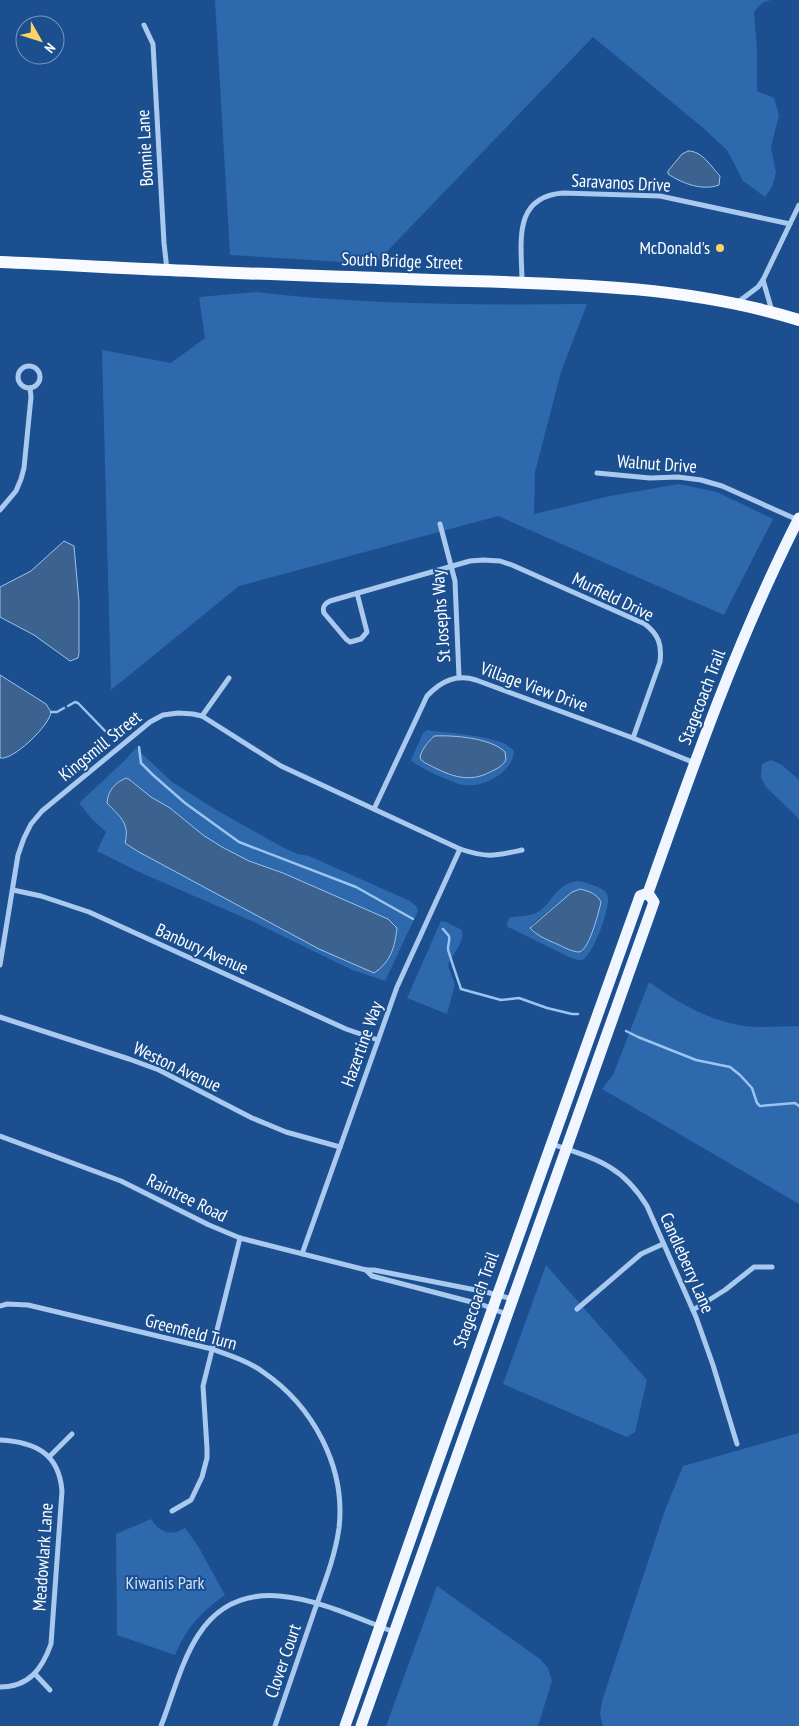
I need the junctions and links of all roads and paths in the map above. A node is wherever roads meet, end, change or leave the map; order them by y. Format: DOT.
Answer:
graph roads {
  1 [pos="144,25"];
  2 [pos="799,205"];
  3 [pos="790,224"];
  4 [pos="0,262"];
  5 [pos="167,270"];
  6 [pos="763,280"];
  7 [pos="522,283"];
  8 [pos="737,303"];
  9 [pos="772,312"];
  10 [pos="799,320"];
  11 [pos="30,388"];
  12 [pos="597,473"];
  13 [pos="0,510"];
  14 [pos="798,519"];
  15 [pos="440,524"];
  16 [pos="452,566"];
  17 [pos="357,593"];
  18 [pos="459,677"];
  19 [pos="229,678"];
  20 [pos="202,716"];
  21 [pos="633,738"];
  22 [pos="695,763"];
  23 [pos="374,809"];
  24 [pos="460,849"];
  25 [pos="522,850"];
  26 [pos="13,890"];
  27 [pos="648,892"];
  28 [pos="0,965"];
  29 [pos="0,1017"];
  30 [pos="378,1040"];
  31 [pos="0,1136"];
  32 [pos="551,1144"];
  33 [pos="340,1147"];
  34 [pos="565,1149"];
  35 [pos="240,1238"];
  36 [pos="663,1244"];
  37 [pos="302,1254"];
  38 [pos="772,1267"];
  39 [pos="366,1270"];
  40 [pos="497,1294"];
  41 [pos="512,1299"];
  42 [pos="0,1306"];
  43 [pos="492,1309"];
  44 [pos="578,1309"];
  45 [pos="693,1310"];
  46 [pos="506,1314"];
  47 [pos="212,1349"];
  48 [pos="72,1434"];
  49 [pos="0,1440"];
  50 [pos="737,1444"];
  51 [pos="49,1457"];
  52 [pos="172,1511"];
  53 [pos="317,1604"];
  54 [pos="380,1627"];
  55 [pos="394,1632"];
  56 [pos="35,1674"];
  57 [pos="0,1687"];
  58 [pos="50,1690"];
  59 [pos="161,1726"];
  60 [pos="274,1726"];
  61 [pos="345,1726"];
  62 [pos="361,1726"];
  1 -- 5 [label="street, Bonnie Lane"];
  2 -- 3 [label="street"];
  3 -- 6 [label="street"];
  3 -- 7 [label="street, Saravanos Drive"];
  4 -- 5 [label="highway, South Bridge Street"];
  5 -- 7 [label="highway, South Bridge Street"];
  6 -- 8 [label="street"];
  6 -- 9 [label="street"];
  7 -- 8 [label="highway, South Bridge Street"];
  8 -- 9 [label="highway, South Bridge Street"];
  9 -- 10 [label="highway, South Bridge Street"];
  11 -- 11 [label="street"];
  11 -- 13 [label="street"];
  12 -- 14 [label="street, Walnut Drive"];
  14 -- 22 [label="main road, Stagecoach Trail"];
  15 -- 16 [label="street, St Josephs Way"];
  16 -- 17 [label="street, Murfield Drive"];
  16 -- 18 [label="street, St Josephs Way"];
  16 -- 21 [label="street, Murfield Drive"];
  17 -- 17 [label="street, Murfield Drive"];
  18 -- 21 [label="street, Village View Drive"];
  18 -- 23 [label="street, Village View Drive"];
  19 -- 20 [label="street"];
  20 -- 23 [label="street, Kingsmill Street"];
  20 -- 26 [label="street, Kingsmill Street"];
  21 -- 22 [label="street, Village View Drive"];
  22 -- 27 [label="main road, Stagecoach Trail"];
  23 -- 24 [label="street, Kingsmill Street"];
  24 -- 25 [label="street, Kingsmill Street"];
  24 -- 30 [label="street, Hazertine Way"];
  26 -- 28 [label="street, Kingsmill Street"];
  26 -- 30 [label="street, Banbury Avenue"];
  27 -- 32 [label="main road, Stagecoach Trail"];
  27 -- 34 [label="main road, Stagecoach Trail"];
  29 -- 33 [label="street, Weston Avenue"];
  30 -- 33 [label="street, Hazertine Way"];
  31 -- 35 [label="street, Raintree Road"];
  32 -- 34 [label="street, Candleberry Lane"];
  32 -- 40 [label="main road, Stagecoach Trail"];
  33 -- 37 [label="street, Hazertine Way"];
  34 -- 36 [label="street, Candleberry Lane"];
  34 -- 41 [label="main road, Stagecoach Trail"];
  35 -- 37 [label="street, Raintree Road"];
  35 -- 47 [label="street"];
  36 -- 44 [label="street"];
  36 -- 45 [label="street, Candleberry Lane"];
  37 -- 39 [label="street, Raintree Road"];
  38 -- 45 [label="street"];
  39 -- 40 [label="street, Raintree Road"];
  39 -- 43 [label="street, Raintree Road"];
  40 -- 41 [label="street, Raintree Road"];
  40 -- 43 [label="main road, Stagecoach Trail"];
  41 -- 46 [label="main road, Stagecoach Trail"];
  42 -- 47 [label="street, Greenfield Turn"];
  43 -- 46 [label="street, Raintree Road"];
  43 -- 54 [label="main road, Stagecoach Trail"];
  45 -- 50 [label="street, Candleberry Lane"];
  46 -- 55 [label="main road, Stagecoach Trail"];
  47 -- 52 [label="street"];
  47 -- 53 [label="street, Greenfield Turn"];
  48 -- 51 [label="street"];
  49 -- 51 [label="street"];
  51 -- 56 [label="street, Meadowlark Lane"];
  53 -- 54 [label="street"];
  53 -- 59 [label="street"];
  53 -- 60 [label="street, Clover Court"];
  54 -- 55 [label="street"];
  54 -- 61 [label="main road, Stagecoach Trail"];
  55 -- 62 [label="main road, Stagecoach Trail"];
  56 -- 57 [label="street"];
  56 -- 58 [label="street"];
}
